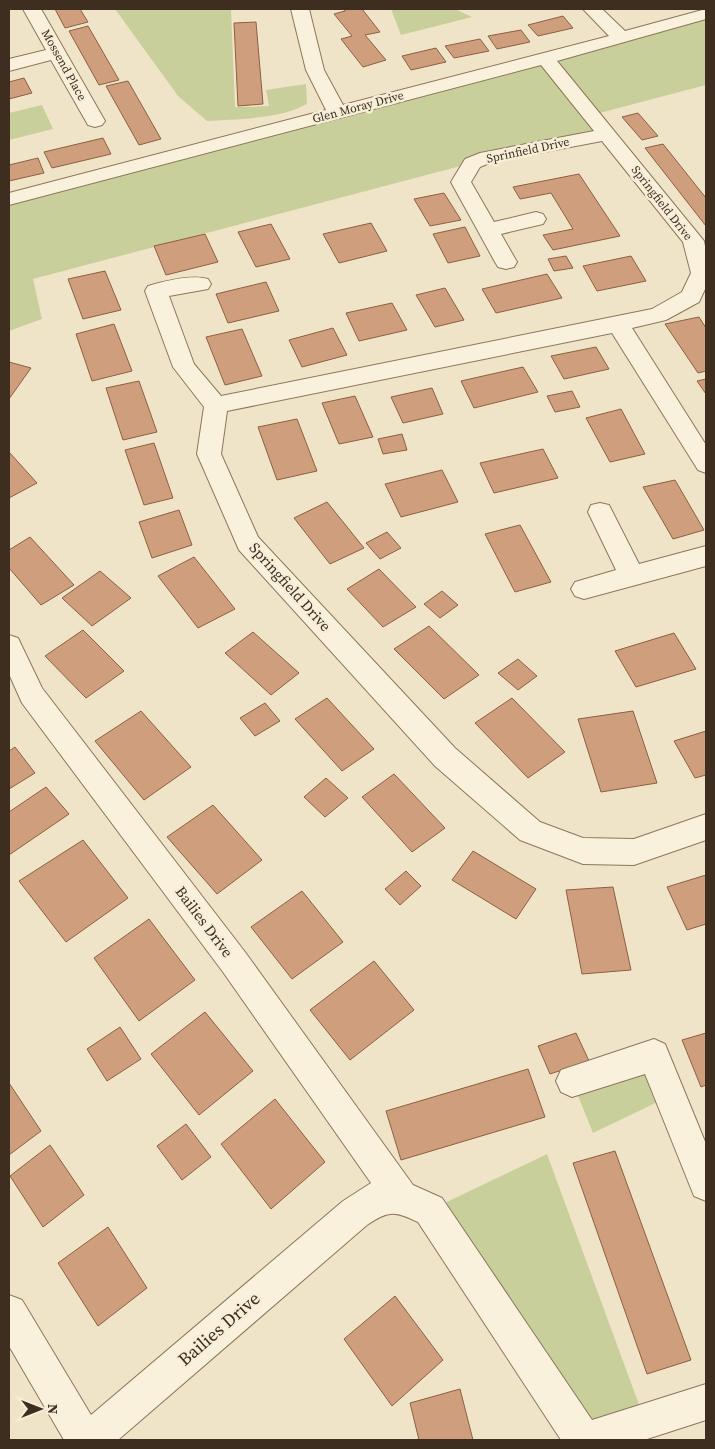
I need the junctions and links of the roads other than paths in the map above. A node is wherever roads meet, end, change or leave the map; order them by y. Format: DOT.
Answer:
graph roads {
  1 [pos="32,9"];
  2 [pos="300,9"];
  3 [pos="592,9"];
  4 [pos="706,13"];
  5 [pos="622,38"];
  6 [pos="58,52"];
  7 [pos="545,58"];
  8 [pos="9,65"];
  9 [pos="337,112"];
  10 [pos="96,121"];
  11 [pos="608,134"];
  12 [pos="9,199"];
  13 [pos="536,219"];
  14 [pos="488,230"];
  15 [pos="506,262"];
  16 [pos="200,284"];
  17 [pos="618,324"];
  18 [pos="216,405"];
  19 [pos="706,464"];
  20 [pos="600,512"];
  21 [pos="706,556"];
  22 [pos="632,576"];
  23 [pos="584,589"];
  24 [pos="9,646"];
  25 [pos="706,827"];
  26 [pos="572,1081"];
  27 [pos="706,1184"];
  28 [pos="401,1197"];
  29 [pos="9,1313"];
  30 [pos="706,1402"];
  31 [pos="85,1440"];
  32 [pos="90,1440"];
  33 [pos="583,1440"];
  34 [pos="588,1440"];
  1 -- 6 [label="street, Mossend Place"];
  2 -- 9 [label="street"];
  3 -- 5 [label="street"];
  4 -- 5 [label="street, Glen Moray Drive"];
  5 -- 7 [label="street, Glen Moray Drive"];
  6 -- 8 [label="street"];
  6 -- 10 [label="street, Mossend Place"];
  7 -- 9 [label="street, Glen Moray Drive"];
  7 -- 11 [label="street, Springfield Drive"];
  9 -- 12 [label="street, Glen Moray Drive"];
  11 -- 14 [label="street, Sprinfield Drive"];
  11 -- 17 [label="street, Springfield Drive"];
  13 -- 14 [label="street"];
  14 -- 15 [label="street, Sprinfield Drive"];
  16 -- 18 [label="street"];
  17 -- 18 [label="street, Springfield Drive"];
  17 -- 19 [label="street"];
  18 -- 25 [label="street, Springfield Drive"];
  20 -- 22 [label="street"];
  21 -- 22 [label="street"];
  22 -- 23 [label="street"];
  24 -- 28 [label="street, Bailies Drive"];
  26 -- 27 [label="street"];
  28 -- 32 [label="street, Bailies Drive"];
  28 -- 33 [label="street, Bailies Drive"];
  29 -- 31 [label="street"];
  30 -- 34 [label="street"];
}
